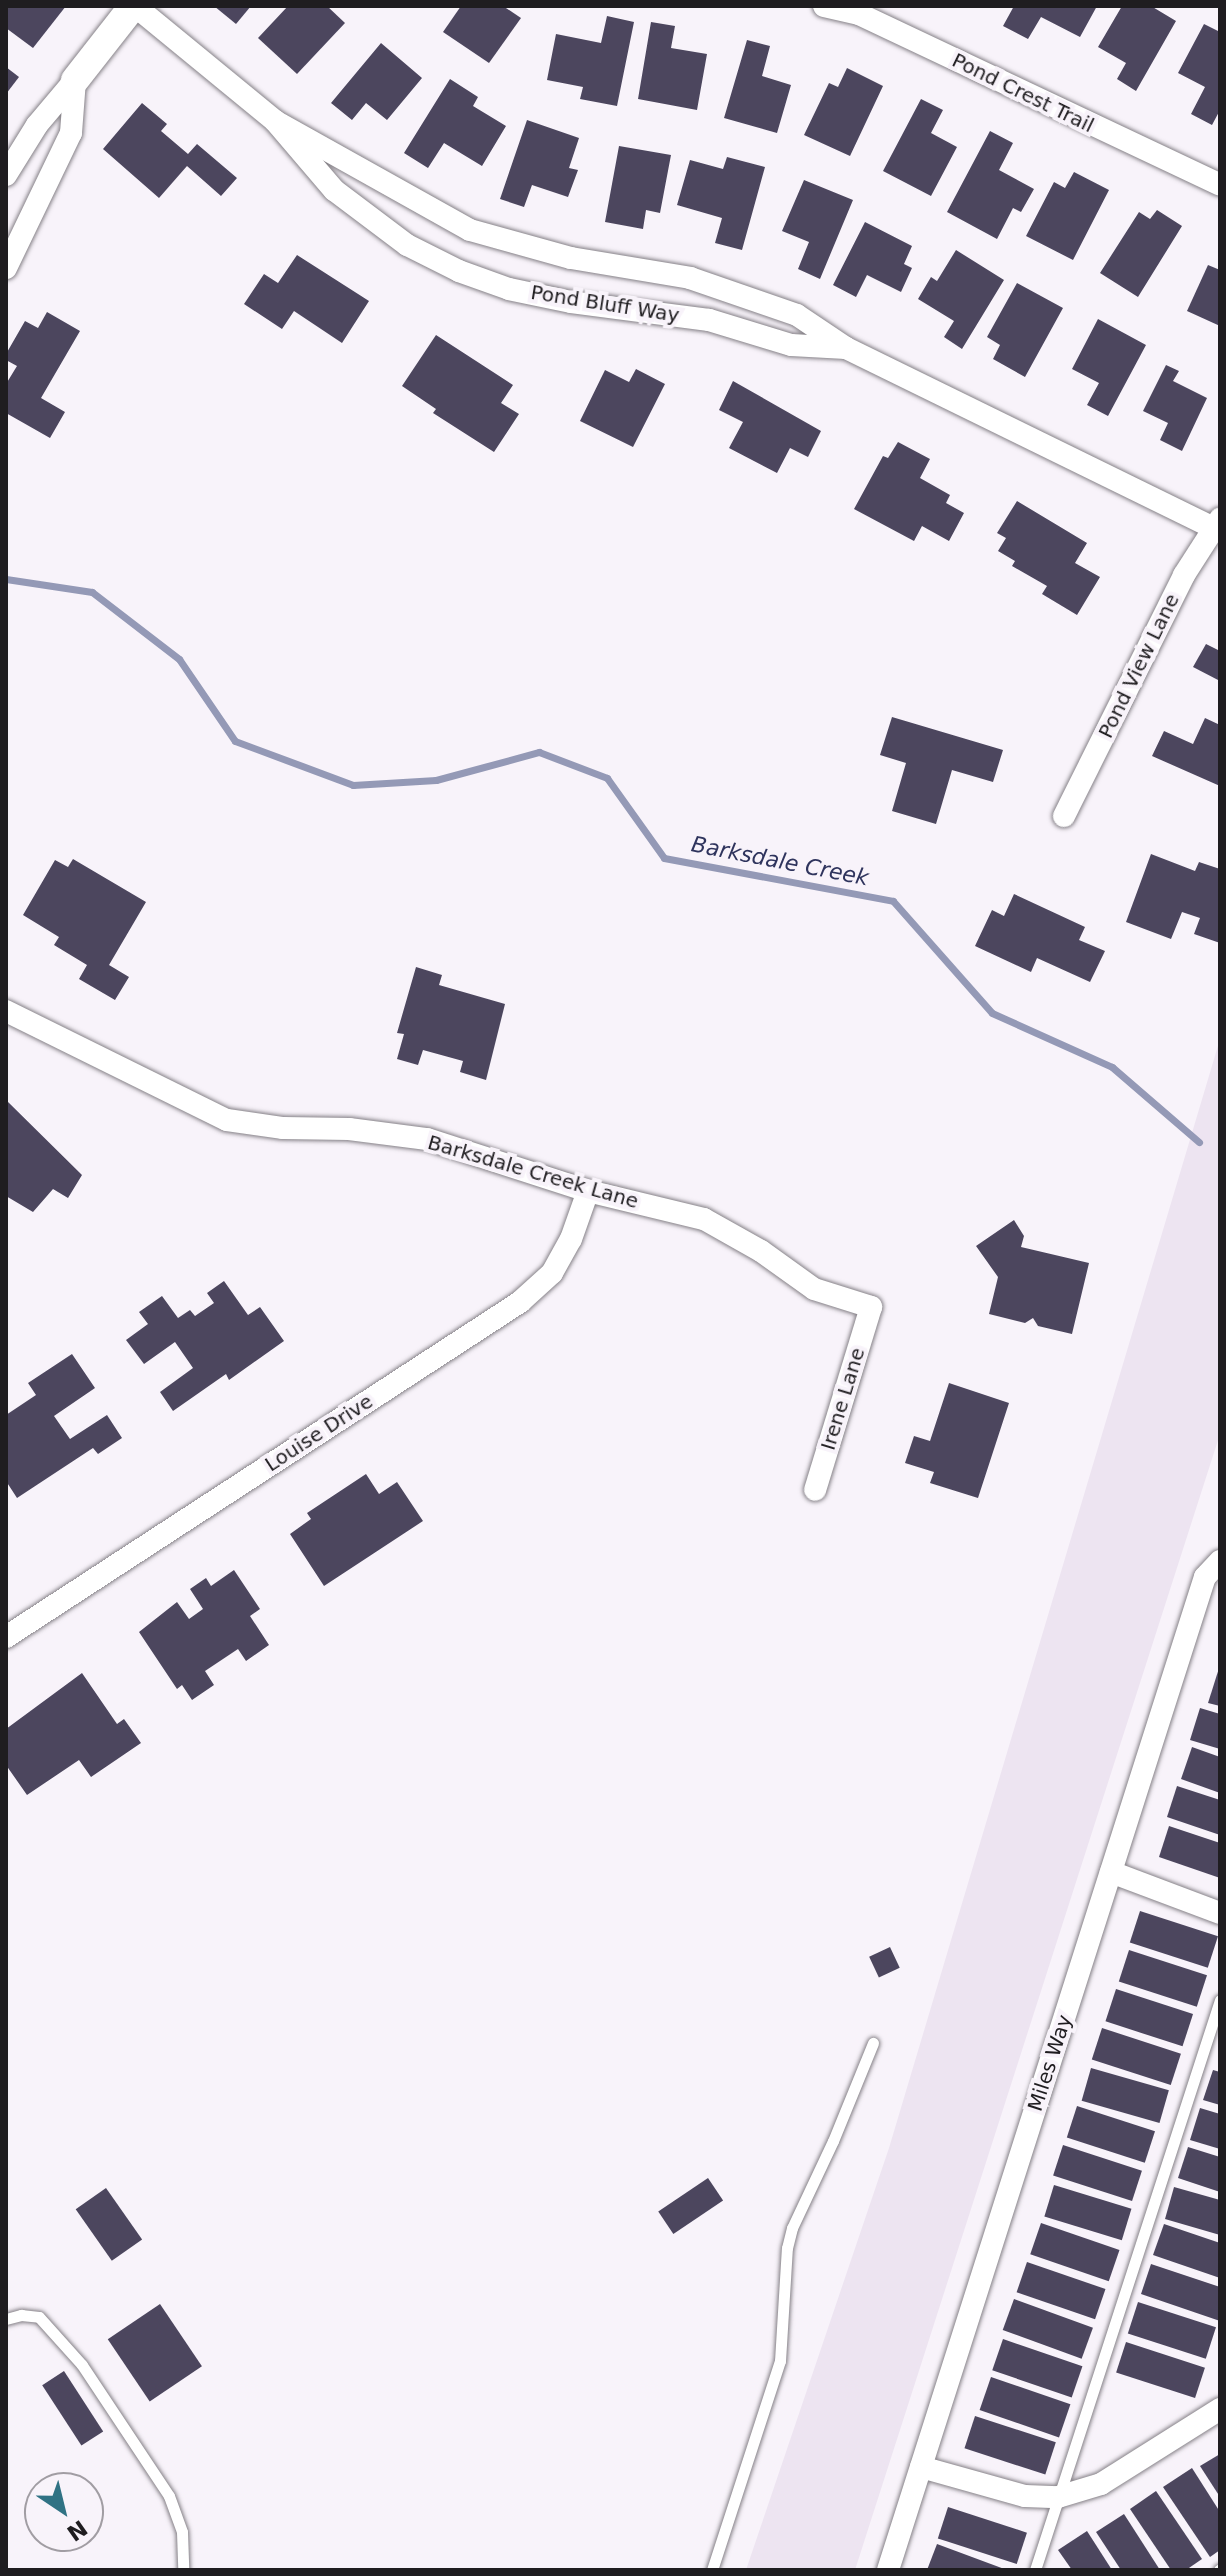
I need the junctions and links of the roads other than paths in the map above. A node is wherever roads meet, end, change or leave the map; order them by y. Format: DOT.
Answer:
graph roads {
  1 [pos="134,6"];
  2 [pos="824,6"];
  3 [pos="75,80"];
  4 [pos="275,121"];
  5 [pos="6,175"];
  6 [pos="1220,185"];
  7 [pos="6,268"];
  8 [pos="846,348"];
  9 [pos="1217,523"];
  10 [pos="1064,816"];
  11 [pos="6,1011"];
  12 [pos="588,1191"];
  13 [pos="871,1307"];
  14 [pos="815,1490"];
  15 [pos="1220,1561"];
  16 [pos="6,1637"];
  17 [pos="1111,1872"];
  18 [pos="1220,1913"];
  19 [pos="1220,2000"];
  20 [pos="873,2043"];
  21 [pos="6,2319"];
  22 [pos="1220,2409"];
  23 [pos="921,2467"];
  24 [pos="1058,2497"];
  25 [pos="183,2570"];
  26 [pos="712,2570"];
  27 [pos="888,2570"];
  28 [pos="1035,2570"];
  1 -- 3 [label="street"];
  1 -- 4 [label="street, Pond Bluff Way"];
  2 -- 6 [label="street, Pond Crest Trail"];
  3 -- 5 [label="street"];
  3 -- 7 [label="street"];
  4 -- 8 [label="street, Pond Bluff Way"];
  4 -- 8 [label="street, Pond Bluff Way"];
  8 -- 9 [label="street, Pond Bluff Way"];
  9 -- 10 [label="street, Pond View Lane"];
  11 -- 12 [label="street, Barksdale Creek Lane"];
  12 -- 13 [label="street, Barksdale Creek Lane"];
  12 -- 16 [label="street, Louise Drive"];
  13 -- 14 [label="street, Irene Lane"];
  15 -- 17 [label="street, Miles Way"];
  17 -- 18 [label="street"];
  17 -- 23 [label="street, Miles Way"];
  19 -- 24 [label="lane"];
  20 -- 26 [label="lane"];
  21 -- 25 [label="lane"];
  22 -- 24 [label="street"];
  23 -- 24 [label="street"];
  23 -- 27 [label="street, Miles Way"];
  24 -- 28 [label="lane"];
}
